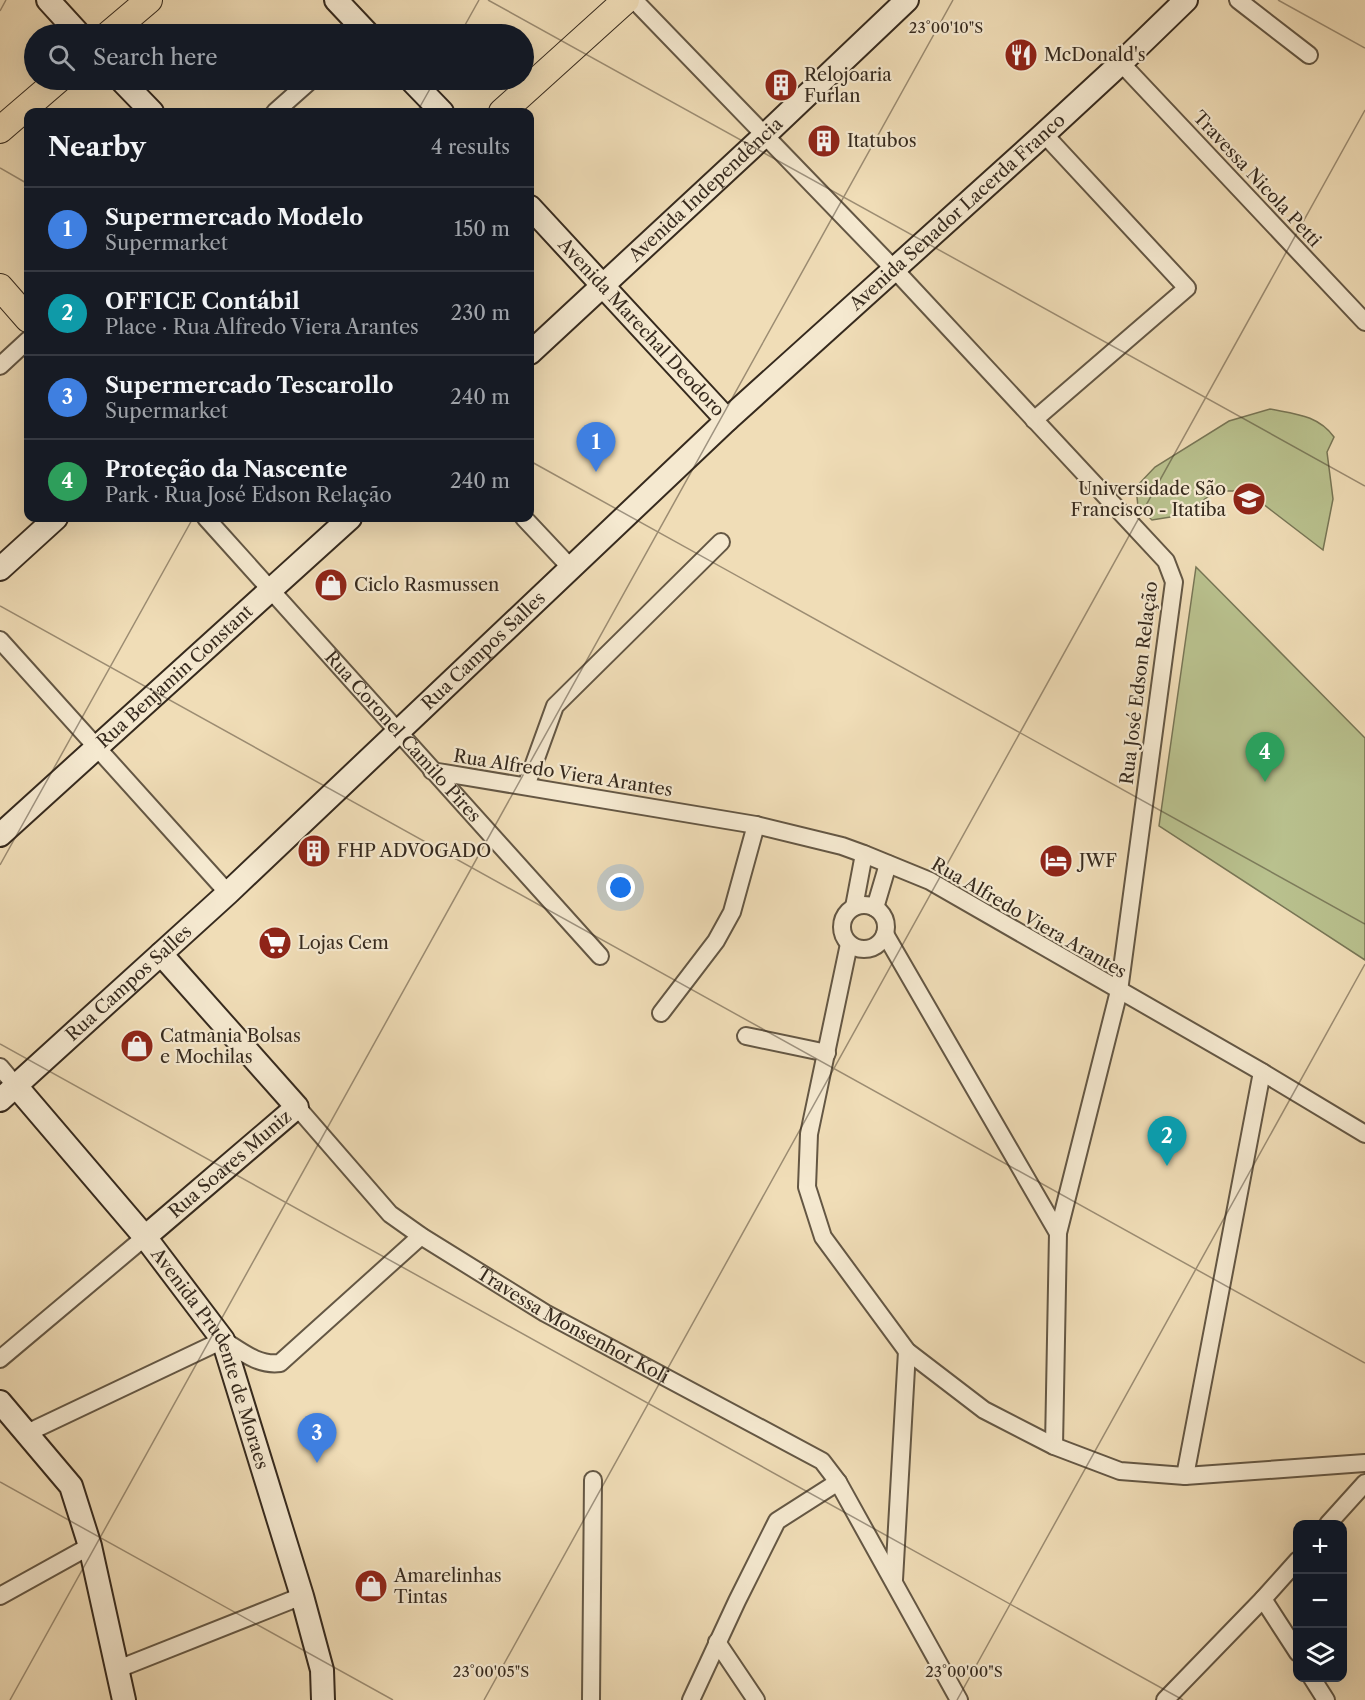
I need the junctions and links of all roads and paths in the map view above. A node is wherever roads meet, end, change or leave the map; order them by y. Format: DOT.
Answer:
graph roads {
  1 [pos="48,0"];
  2 [pos="149,0"];
  3 [pos="336,0"];
  4 [pos="626,0"];
  5 [pos="634,0"];
  6 [pos="907,0"];
  7 [pos="1186,0"];
  8 [pos="1238,0"];
  9 [pos="70,24"];
  10 [pos="121,24"];
  11 [pos="356,24"];
  12 [pos="1309,55"];
  13 [pos="1121,63"];
  14 [pos="534,83"];
  15 [pos="46,90"];
  16 [pos="131,90"];
  17 [pos="300,90"];
  18 [pos="421,90"];
  19 [pos="526,90"];
  20 [pos="25,108"];
  21 [pos="148,108"];
  22 [pos="280,108"];
  23 [pos="438,108"];
  24 [pos="506,108"];
  25 [pos="24,109"];
  26 [pos="0,129"];
  27 [pos="1044,134"];
  28 [pos="765,135"];
  29 [pos="534,211"];
  30 [pos="895,270"];
  31 [pos="602,285"];
  32 [pos="0,287"];
  33 [pos="24,314"];
  34 [pos="1365,322"];
  35 [pos="24,344"];
  36 [pos="534,348"];
  37 [pos="0,366"];
  38 [pos="727,420"];
  39 [pos="1034,420"];
  40 [pos="52,522"];
  41 [pos="210,522"];
  42 [pos="346,522"];
  43 [pos="528,522"];
  44 [pos="722,542"];
  45 [pos="570,568"];
  46 [pos="0,569"];
  47 [pos="270,590"];
  48 [pos="0,640"];
  49 [pos="399,732"];
  50 [pos="97,747"];
  51 [pos="432,771"];
  52 [pos="526,786"];
  53 [pos="756,825"];
  54 [pos="0,835"];
  55 [pos="864,854"];
  56 [pos="888,864"];
  57 [pos="228,893"];
  58 [pos="854,907"];
  59 [pos="875,908"];
  60 [pos="885,934"];
  61 [pos="849,944"];
  62 [pos="161,954"];
  63 [pos="600,956"];
  64 [pos="1119,991"];
  65 [pos="661,1013"];
  66 [pos="747,1036"];
  67 [pos="826,1053"];
  68 [pos="0,1066"];
  69 [pos="1262,1072"];
  70 [pos="8,1093"];
  71 [pos="297,1107"];
  72 [pos="1365,1134"];
  73 [pos="1058,1233"];
  74 [pos="422,1236"];
  75 [pos="145,1237"];
  76 [pos="223,1340"];
  77 [pos="907,1351"];
  78 [pos="0,1359"];
  79 [pos="0,1402"];
  80 [pos="27,1433"];
  81 [pos="1054,1446"];
  82 [pos="1365,1463"];
  83 [pos="1185,1476"];
  84 [pos="593,1480"];
  85 [pos="838,1482"];
  86 [pos="1365,1483"];
  87 [pos="1333,1520"];
  88 [pos="90,1546"];
  89 [pos="1293,1566"];
  90 [pos="894,1580"];
  91 [pos="0,1596"];
  92 [pos="302,1596"];
  93 [pos="1263,1599"];
  94 [pos="717,1642"];
  95 [pos="1293,1645"];
  96 [pos="118,1668"];
  97 [pos="1315,1682"];
  98 [pos="124,1700"];
  99 [pos="322,1700"];
  100 [pos="591,1700"];
  101 [pos="691,1700"];
  102 [pos="756,1700"];
  103 [pos="959,1700"];
  104 [pos="1165,1700"];
  105 [pos="1326,1700"];
  1 -- 9 [label="main road"];
  2 -- 10 [label="main road"];
  3 -- 11 [label="main road"];
  4 -- 14 [label="main road"];
  5 -- 28 [label="street, Rua José Edson Relação"];
  6 -- 28 [label="main road, Avenida Independência"];
  7 -- 13 [label="main road, Avenida Senador Lacerda Franco"];
  8 -- 12 [label="street"];
  13 -- 27 [label="main road, Avenida Senador Lacerda Franco"];
  13 -- 34 [label="street, Travessa Nicola Petti"];
  15 -- 20 [label="main road"];
  16 -- 21 [label="main road"];
  17 -- 22 [label="street"];
  18 -- 23 [label="main road"];
  19 -- 24 [label="main road"];
  25 -- 26 [label="main road"];
  27 -- 30 [label="main road, Avenida Senador Lacerda Franco"];
  27 -- 39 [label="street"];
  28 -- 30 [label="street, Rua José Edson Relação"];
  28 -- 31 [label="main road, Avenida Independência"];
  29 -- 31 [label="main road, Avenida Marechal Deodoro"];
  30 -- 38 [label="main road, Avenida Senador Lacerda Franco"];
  30 -- 39 [label="street, Rua José Edson Relação"];
  31 -- 36 [label="main road, Avenida Independência"];
  31 -- 38 [label="main road, Avenida Marechal Deodoro"];
  32 -- 33 [label="main road"];
  35 -- 37 [label="street"];
  38 -- 45 [label="main road, Rua Campos Salles"];
  39 -- 64 [label="street, Rua José Edson Relação"];
  40 -- 46 [label="main road"];
  41 -- 47 [label="street, Rua Coronel Camilo Pires"];
  42 -- 47 [label="main road, Rua Benjamin Constant"];
  43 -- 45 [label="street"];
  44 -- 52 [label="street"];
  45 -- 49 [label="main road, Rua Campos Salles"];
  47 -- 49 [label="street, Rua Coronel Camilo Pires"];
  47 -- 50 [label="main road, Rua Benjamin Constant"];
  48 -- 50 [label="street"];
  49 -- 51 [label="street, Rua Coronel Camilo Pires"];
  49 -- 57 [label="main road, Rua Campos Salles"];
  50 -- 54 [label="main road, Rua Benjamin Constant"];
  50 -- 57 [label="street"];
  51 -- 52 [label="street, Rua Alfredo Viera Arantes"];
  51 -- 63 [label="street, Rua Coronel Camilo Pires"];
  52 -- 53 [label="street, Rua Alfredo Viera Arantes"];
  53 -- 55 [label="street, Rua Alfredo Viera Arantes"];
  53 -- 65 [label="street"];
  55 -- 56 [label="street, Rua Alfredo Viera Arantes"];
  55 -- 58 [label="street"];
  56 -- 59 [label="street"];
  56 -- 64 [label="street, Rua Alfredo Viera Arantes"];
  57 -- 62 [label="main road, Rua Campos Salles"];
  58 -- 59 [label="street"];
  58 -- 61 [label="street"];
  59 -- 60 [label="street"];
  60 -- 61 [label="street"];
  60 -- 73 [label="street"];
  61 -- 67 [label="street"];
  62 -- 70 [label="main road, Rua Campos Salles"];
  62 -- 71 [label="main road, Travessa Monsenhor Koli"];
  64 -- 69 [label="street, Rua Alfredo Viera Arantes"];
  64 -- 73 [label="street, Rua José Edson Relação"];
  66 -- 67 [label="street"];
  67 -- 77 [label="street"];
  68 -- 70 [label="street, Avenida Prudente de Moraes"];
  69 -- 72 [label="street, Rua Alfredo Viera Arantes"];
  69 -- 83 [label="street"];
  70 -- 75 [label="main road, Avenida Prudente de Moraes"];
  71 -- 74 [label="street, Travessa Monsenhor Koli"];
  71 -- 75 [label="main road, Rua Soares Muniz"];
  73 -- 81 [label="street, Rua José Edson Relação"];
  74 -- 76 [label="street"];
  74 -- 85 [label="street, Travessa Monsenhor Koli"];
  75 -- 76 [label="main road, Avenida Prudente de Moraes"];
  75 -- 78 [label="street, Rua Soares Muniz"];
  76 -- 80 [label="street"];
  76 -- 92 [label="main road, Avenida Prudente de Moraes"];
  77 -- 81 [label="street"];
  77 -- 90 [label="street"];
  79 -- 80 [label="main road"];
  80 -- 88 [label="main road"];
  81 -- 83 [label="street"];
  82 -- 83 [label="street"];
  84 -- 100 [label="street"];
  85 -- 90 [label="street, Travessa Monsenhor Koli"];
  85 -- 94 [label="street"];
  86 -- 87 [label="street"];
  88 -- 91 [label="street"];
  88 -- 96 [label="main road"];
  89 -- 93 [label="street"];
  90 -- 103 [label="street, Travessa Monsenhor Koli"];
  92 -- 96 [label="street"];
  92 -- 99 [label="main road, Avenida Prudente de Moraes"];
  93 -- 95 [label="street"];
  93 -- 104 [label="street"];
  94 -- 101 [label="street"];
  94 -- 102 [label="street"];
  96 -- 98 [label="main road"];
  97 -- 105 [label="street"];
}
